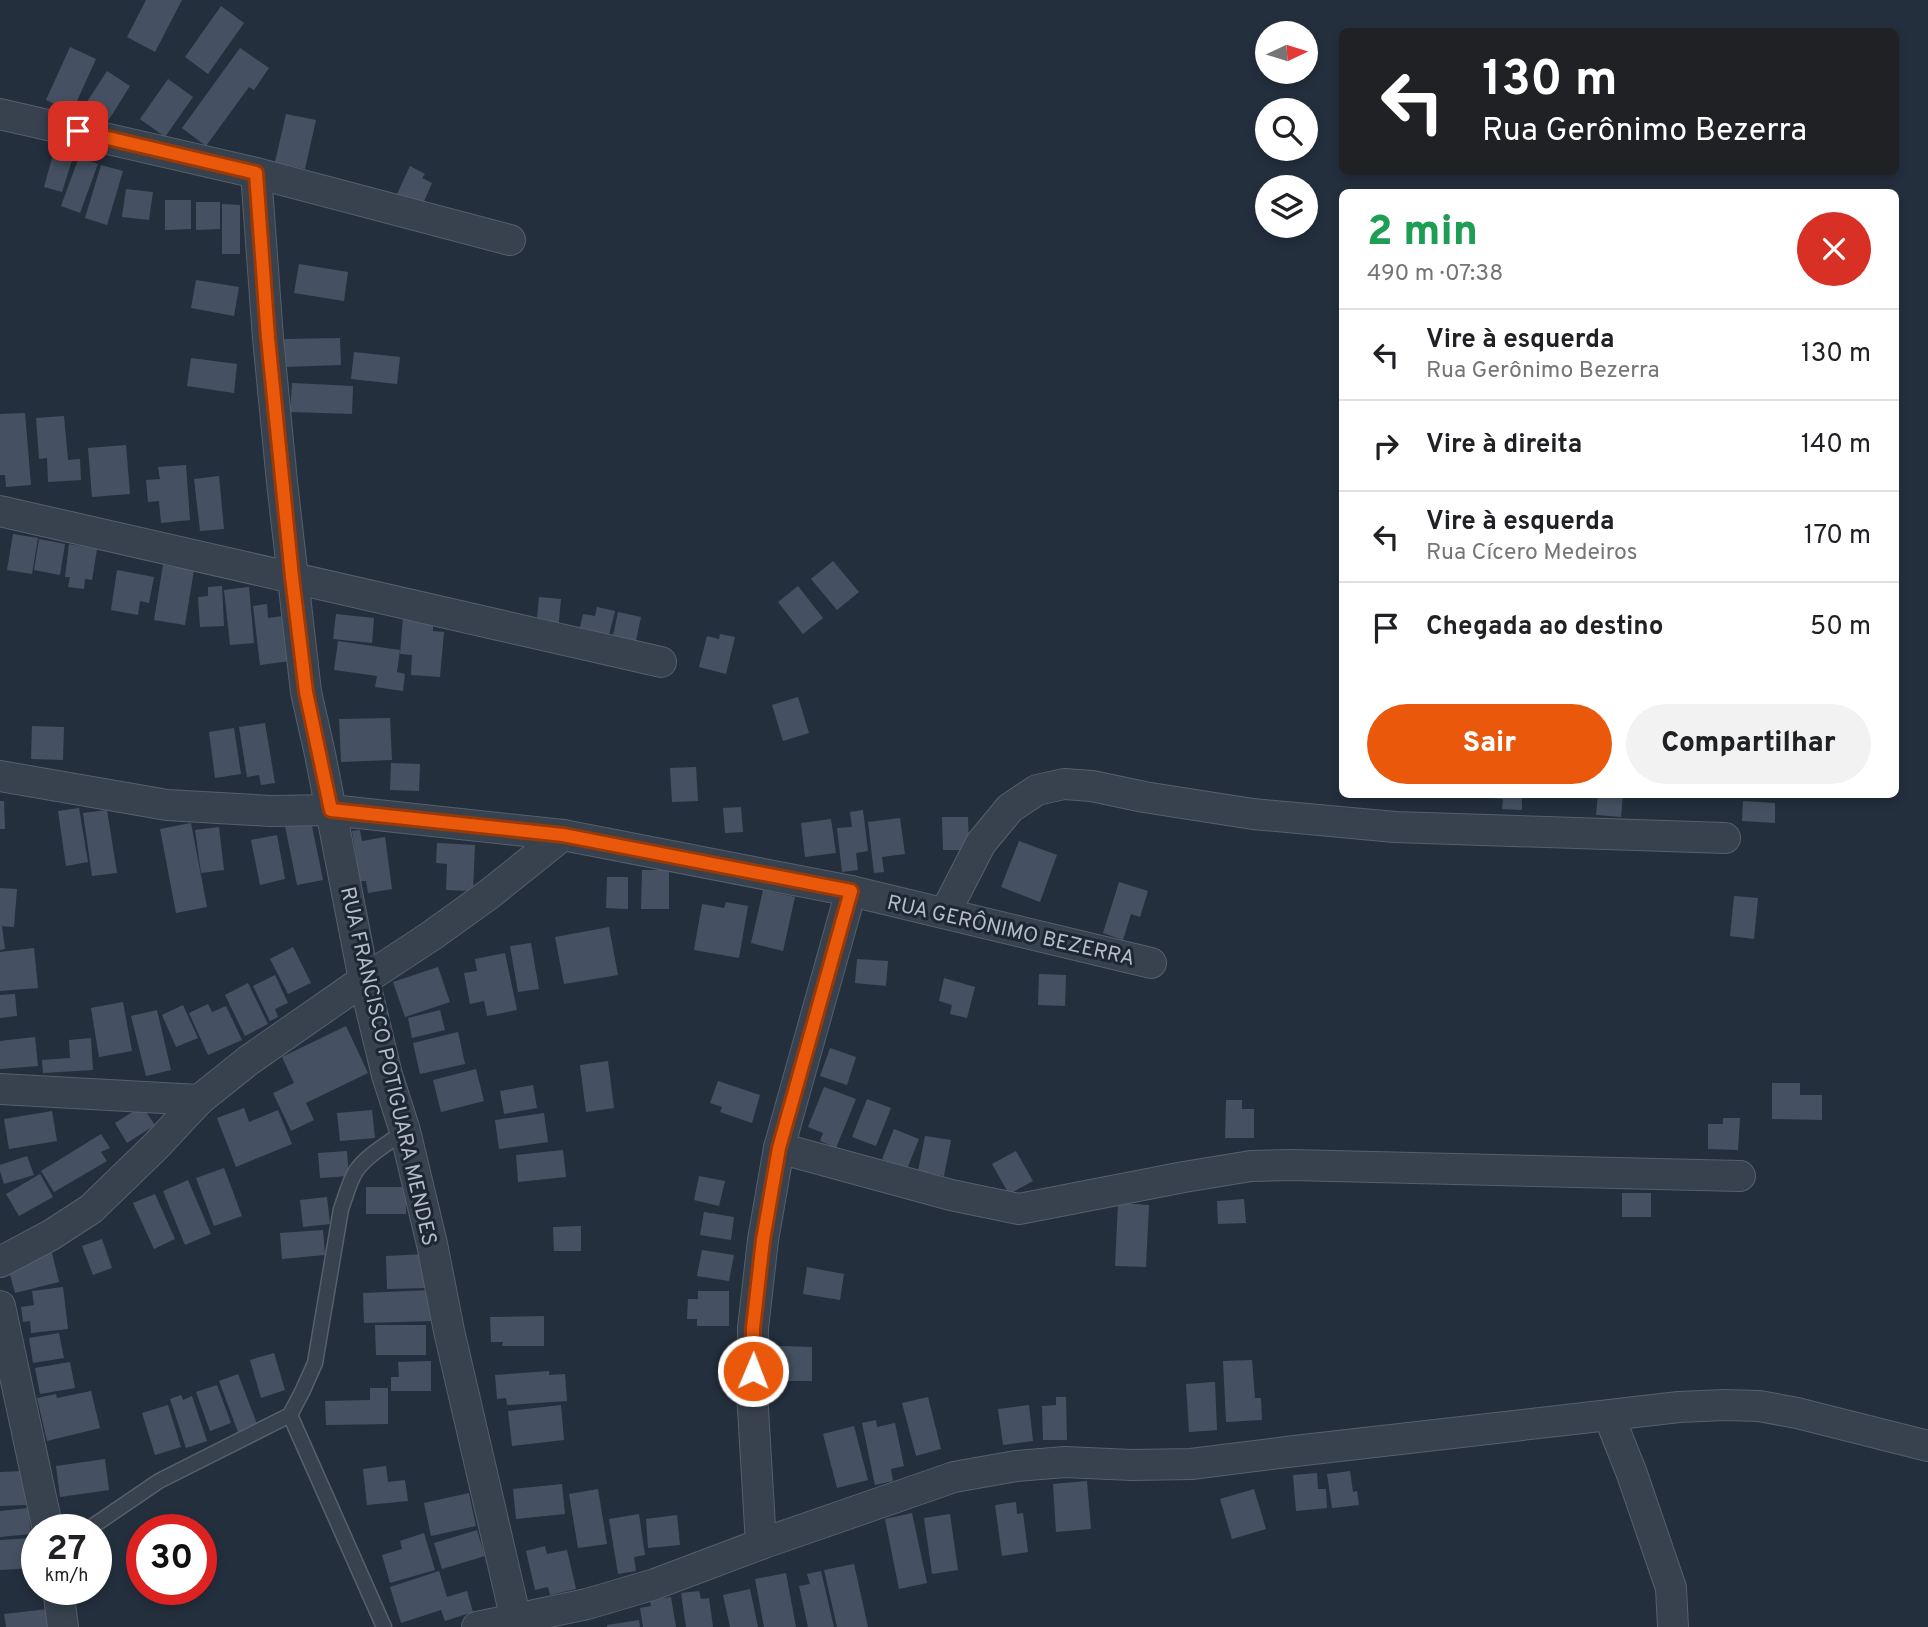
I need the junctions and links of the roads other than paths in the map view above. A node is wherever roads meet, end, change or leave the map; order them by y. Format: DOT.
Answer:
graph roads {
  1 [pos="0,114"];
  2 [pos="256,173"];
  3 [pos="510,240"];
  4 [pos="0,512"];
  5 [pos="292,577"];
  6 [pos="661,662"];
  7 [pos="0,776"];
  8 [pos="331,810"];
  9 [pos="563,835"];
  10 [pos="1725,838"];
  11 [pos="851,891"];
  12 [pos="944,913"];
  13 [pos="1151,963"];
  14 [pos="364,980"];
  15 [pos="0,1088"];
  16 [pos="199,1100"];
  17 [pos="405,1131"];
  18 [pos="779,1148"];
  19 [pos="1740,1176"];
  20 [pos="0,1262"];
  21 [pos="0,1306"];
  22 [pos="290,1415"];
  23 [pos="1609,1416"];
  24 [pos="1928,1446"];
  25 [pos="45,1514"];
  26 [pos="111,1514"];
  27 [pos="761,1544"];
  28 [pos="60,1605"];
  29 [pos="516,1620"];
  30 [pos="63,1627"];
  31 [pos="384,1627"];
  32 [pos="477,1627"];
  33 [pos="1673,1627"];
  1 -- 2 [label="street"];
  2 -- 3 [label="street"];
  2 -- 5 [label="street, RUA FRANCISCO POTIGUARA MENDES"];
  4 -- 5 [label="street"];
  5 -- 6 [label="street"];
  5 -- 8 [label="street, RUA FRANCISCO POTIGUARA MENDES"];
  7 -- 8 [label="street, RUA GERÔNIMO BEZERRA"];
  8 -- 9 [label="street, RUA GERÔNIMO BEZERRA"];
  8 -- 14 [label="street, RUA FRANCISCO POTIGUARA MENDES"];
  9 -- 11 [label="street, RUA GERÔNIMO BEZERRA"];
  9 -- 14 [label="street"];
  10 -- 12 [label="street"];
  11 -- 12 [label="street, RUA GERÔNIMO BEZERRA"];
  11 -- 18 [label="street"];
  12 -- 13 [label="street, RUA GERÔNIMO BEZERRA"];
  14 -- 16 [label="street"];
  14 -- 17 [label="street, RUA FRANCISCO POTIGUARA MENDES"];
  15 -- 16 [label="street"];
  16 -- 20 [label="street"];
  17 -- 22 [label="lane"];
  17 -- 29 [label="street, RUA FRANCISCO POTIGUARA MENDES"];
  18 -- 19 [label="street"];
  18 -- 27 [label="street"];
  21 -- 25 [label="street"];
  22 -- 26 [label="lane"];
  22 -- 31 [label="lane"];
  23 -- 24 [label="street"];
  23 -- 27 [label="street"];
  23 -- 33 [label="street"];
  27 -- 29 [label="street"];
  28 -- 30 [label="street"];
  29 -- 32 [label="street"];
}
